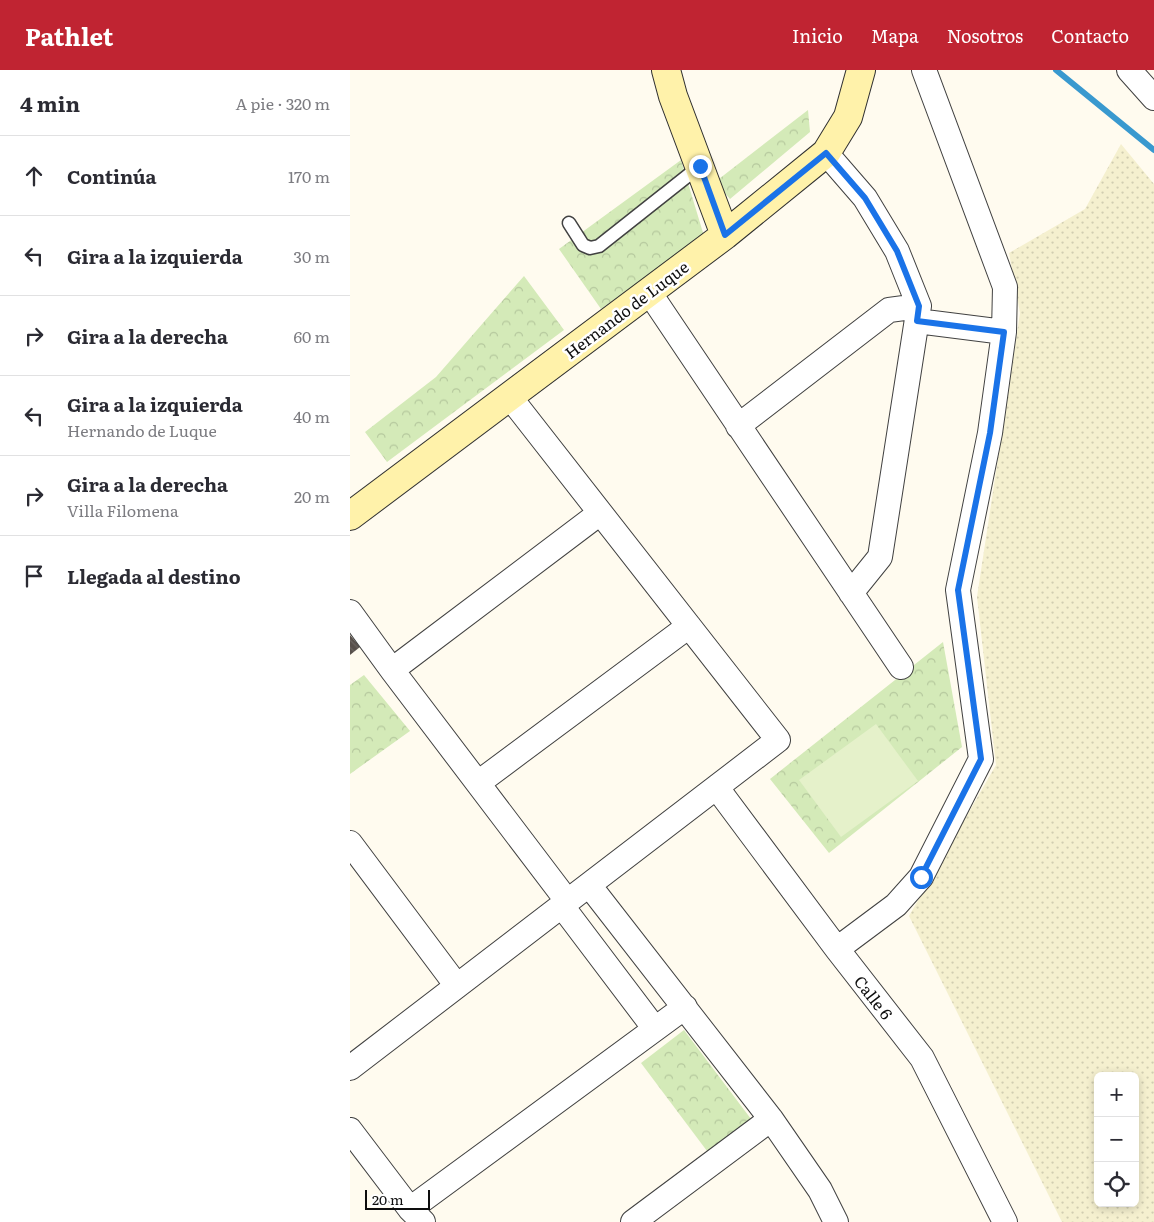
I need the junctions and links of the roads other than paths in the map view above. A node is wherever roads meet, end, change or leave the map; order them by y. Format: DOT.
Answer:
graph roads {
  1 [pos="666,70"];
  2 [pos="861,70"];
  3 [pos="924,70"];
  4 [pos="1129,70"];
  5 [pos="1154,98"];
  6 [pos="826,153"];
  7 [pos="700,166"];
  8 [pos="570,223"];
  9 [pos="725,235"];
  10 [pos="649,292"];
  11 [pos="918,313"];
  12 [pos="1004,332"];
  13 [pos="509,396"];
  14 [pos="738,426"];
  15 [pos="600,513"];
  16 [pos="350,516"];
  17 [pos="851,593"];
  18 [pos="350,612"];
  19 [pos="689,626"];
  20 [pos="901,667"];
  21 [pos="392,670"];
  22 [pos="478,783"];
  23 [pos="717,788"];
  24 [pos="350,843"];
  25 [pos="589,885"];
  26 [pos="565,904"];
  27 [pos="837,949"];
  28 [pos="457,986"];
  29 [pos="684,1007"];
  30 [pos="655,1029"];
  31 [pos="350,1068"];
  32 [pos="771,1119"];
  33 [pos="350,1130"];
  34 [pos="416,1215"];
  35 [pos="633,1222"];
  36 [pos="836,1222"];
  37 [pos="1006,1222"];
  1 -- 7 [label="street"];
  2 -- 6 [label="street, Hernando de Luque"];
  3 -- 12 [label="street"];
  4 -- 5 [label="street"];
  6 -- 9 [label="street, Hernando de Luque"];
  6 -- 11 [label="street"];
  7 -- 8 [label="lane"];
  7 -- 9 [label="street"];
  9 -- 10 [label="street, Hernando de Luque"];
  10 -- 13 [label="street, Hernando de Luque"];
  10 -- 14 [label="street"];
  11 -- 12 [label="street"];
  11 -- 14 [label="street"];
  11 -- 17 [label="street"];
  12 -- 27 [label="street"];
  13 -- 15 [label="street"];
  13 -- 16 [label="street, Hernando de Luque"];
  14 -- 17 [label="street"];
  15 -- 19 [label="street"];
  15 -- 21 [label="street"];
  17 -- 20 [label="street"];
  18 -- 21 [label="street"];
  19 -- 22 [label="street"];
  19 -- 23 [label="street"];
  21 -- 22 [label="street"];
  22 -- 26 [label="street"];
  23 -- 25 [label="street"];
  23 -- 27 [label="street, Calle 6"];
  24 -- 28 [label="street"];
  25 -- 26 [label="street"];
  25 -- 29 [label="street"];
  26 -- 28 [label="street"];
  26 -- 30 [label="street"];
  27 -- 37 [label="street, Calle 6"];
  28 -- 31 [label="street"];
  29 -- 30 [label="street"];
  29 -- 32 [label="street"];
  30 -- 34 [label="street"];
  32 -- 35 [label="street"];
  32 -- 36 [label="street"];
  33 -- 34 [label="street"];
}
